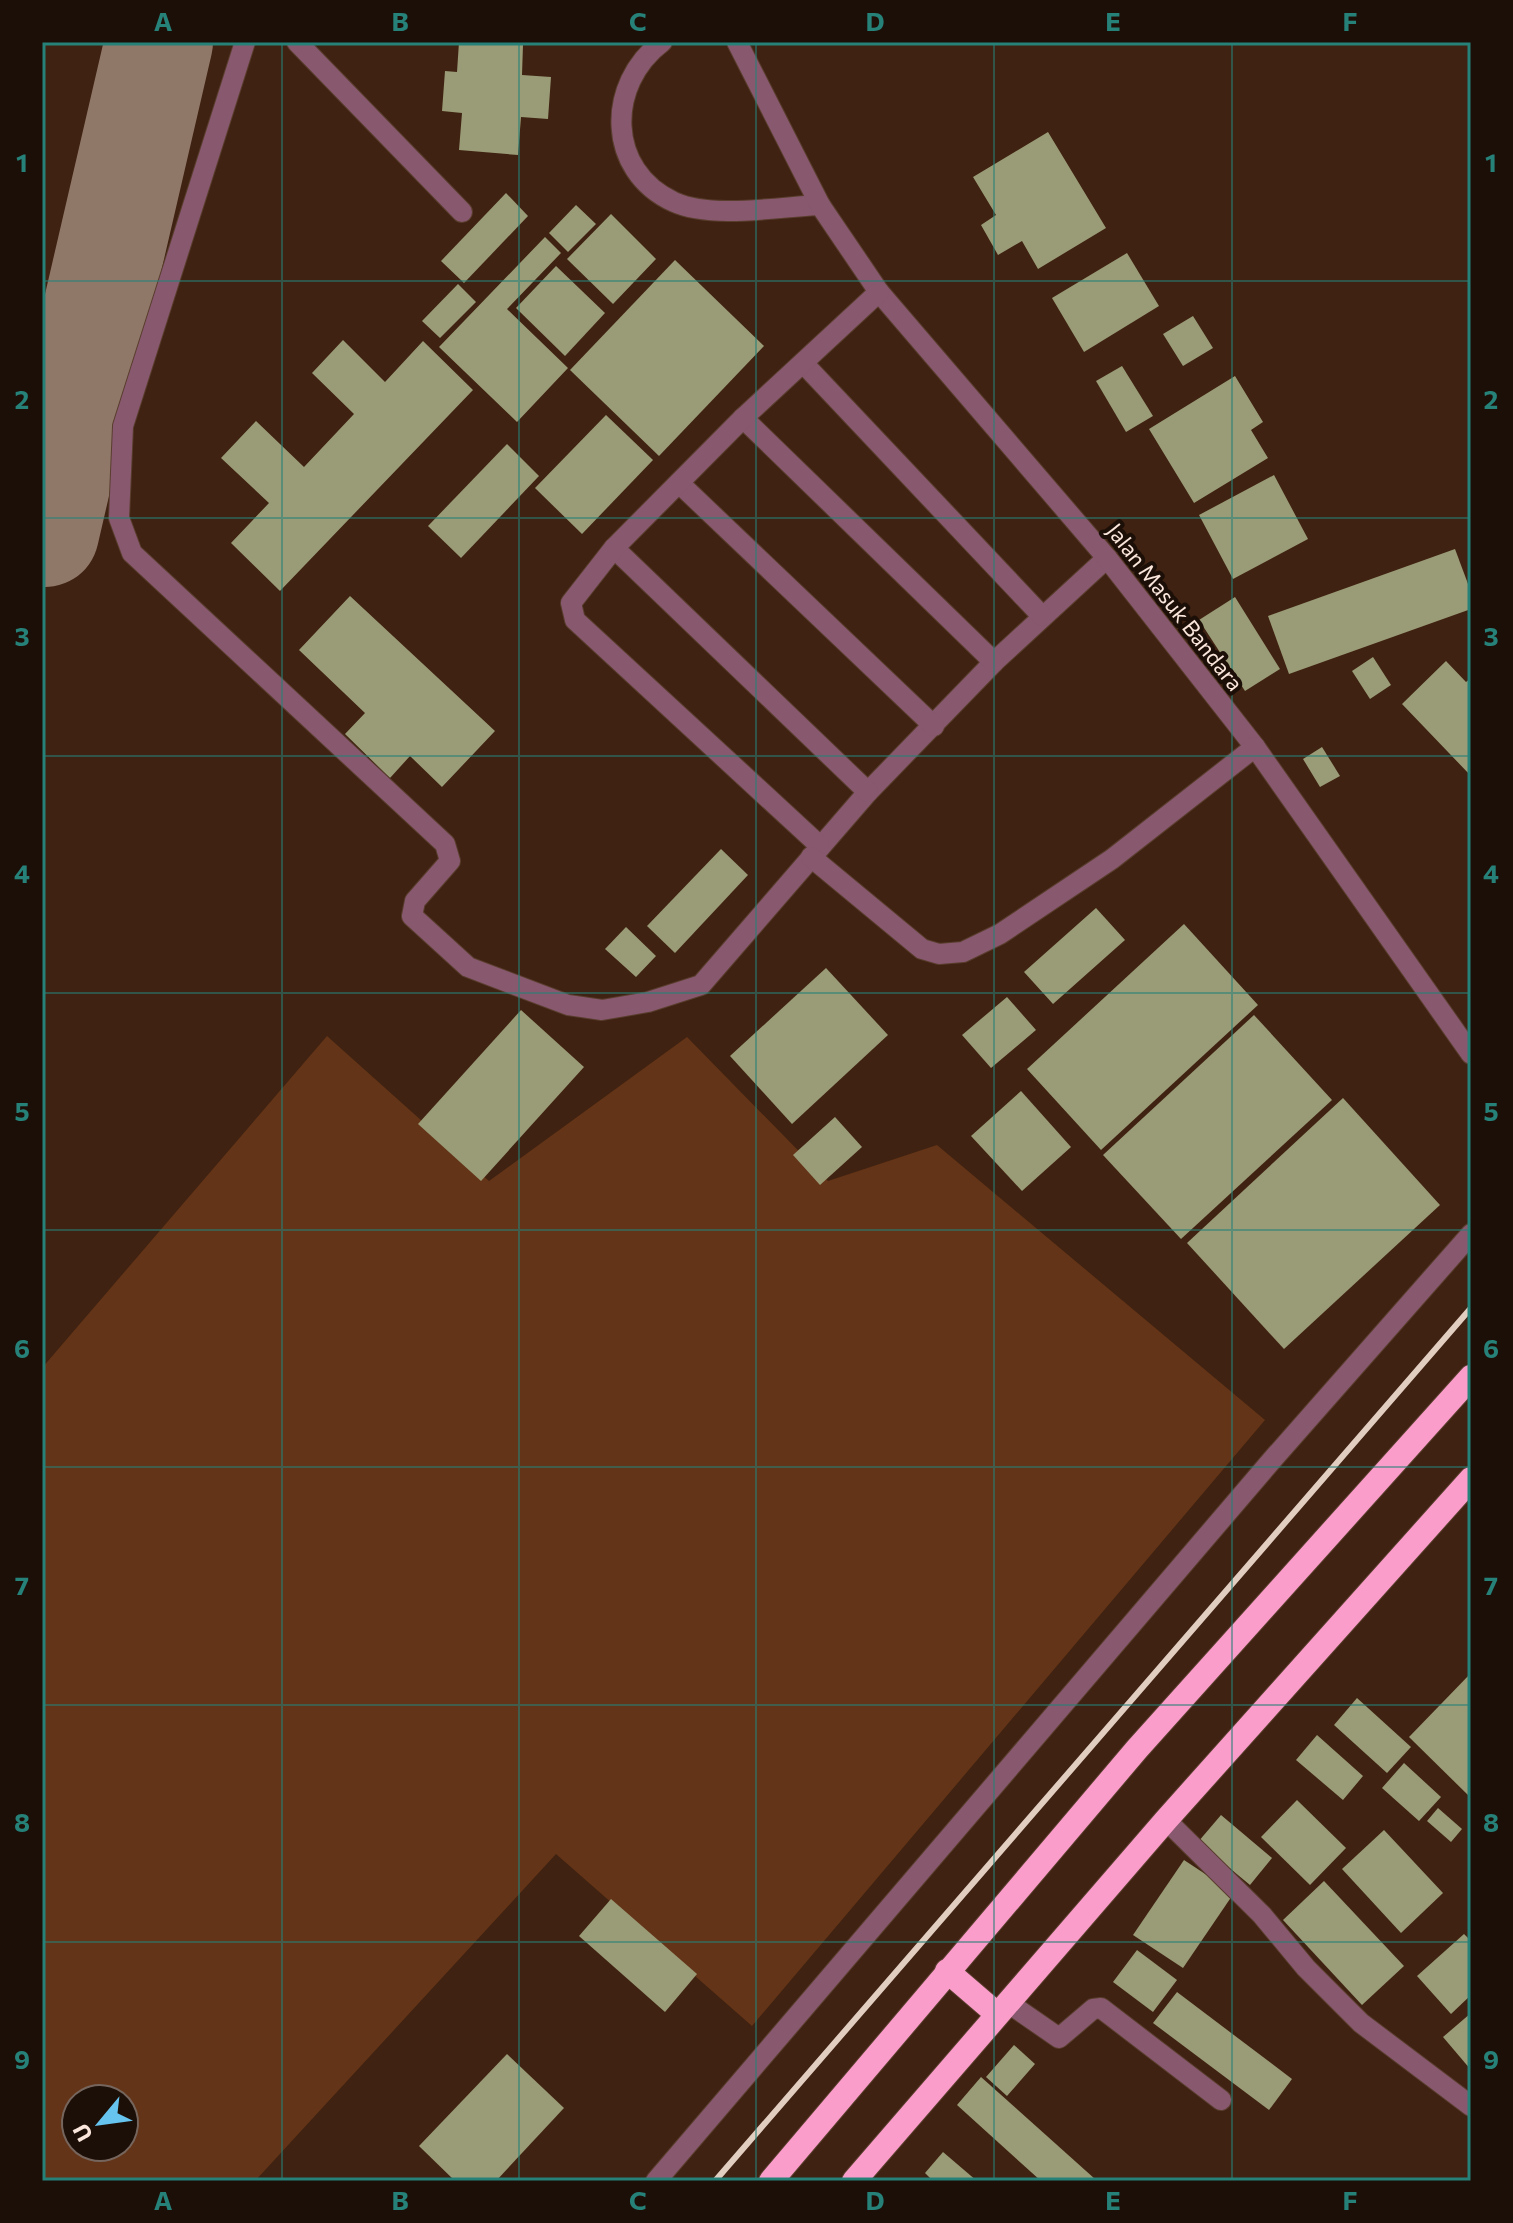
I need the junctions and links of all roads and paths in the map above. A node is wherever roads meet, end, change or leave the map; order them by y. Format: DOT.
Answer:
graph roads {
  1 [pos="245,42"];
  2 [pos="297,42"];
  3 [pos="662,42"];
  4 [pos="737,42"];
  5 [pos="820,205"];
  6 [pos="462,212"];
  7 [pos="879,292"];
  8 [pos="804,364"];
  9 [pos="743,418"];
  10 [pos="679,483"];
  11 [pos="614,548"];
  12 [pos="1107,558"];
  13 [pos="1042,616"];
  14 [pos="994,662"];
  15 [pos="934,726"];
  16 [pos="1255,747"];
  17 [pos="868,792"];
  18 [pos="815,851"];
  19 [pos="1471,1054"];
  20 [pos="1471,1234"];
  21 [pos="1471,1377"];
  22 [pos="1471,1479"];
  23 [pos="1166,1820"];
  24 [pos="947,1971"];
  25 [pos="1002,2008"];
  26 [pos="1221,2100"];
  27 [pos="1471,2106"];
  28 [pos="656,2181"];
  29 [pos="771,2181"];
  30 [pos="854,2181"];
  1 -- 18 [label="street"];
  2 -- 6 [label="street"];
  3 -- 5 [label="street"];
  4 -- 5 [label="street, Jalan Masuk Bandara"];
  5 -- 7 [label="street, Jalan Masuk Bandara"];
  7 -- 8 [label="street"];
  7 -- 12 [label="street, Jalan Masuk Bandara"];
  8 -- 9 [label="street"];
  8 -- 13 [label="street"];
  9 -- 10 [label="street"];
  9 -- 14 [label="street"];
  10 -- 11 [label="street"];
  10 -- 15 [label="street"];
  11 -- 17 [label="street"];
  11 -- 18 [label="street"];
  12 -- 13 [label="street"];
  12 -- 16 [label="street, Jalan Masuk Bandara"];
  13 -- 14 [label="street"];
  14 -- 15 [label="street"];
  15 -- 17 [label="street"];
  16 -- 18 [label="street"];
  16 -- 19 [label="street, Jalan Masuk Bandara"];
  17 -- 18 [label="street"];
  20 -- 28 [label="street"];
  21 -- 24 [label="highway"];
  22 -- 23 [label="highway"];
  23 -- 25 [label="highway"];
  23 -- 27 [label="street"];
  24 -- 25 [label="highway"];
  24 -- 29 [label="highway"];
  25 -- 26 [label="street"];
  25 -- 30 [label="highway"];
}
